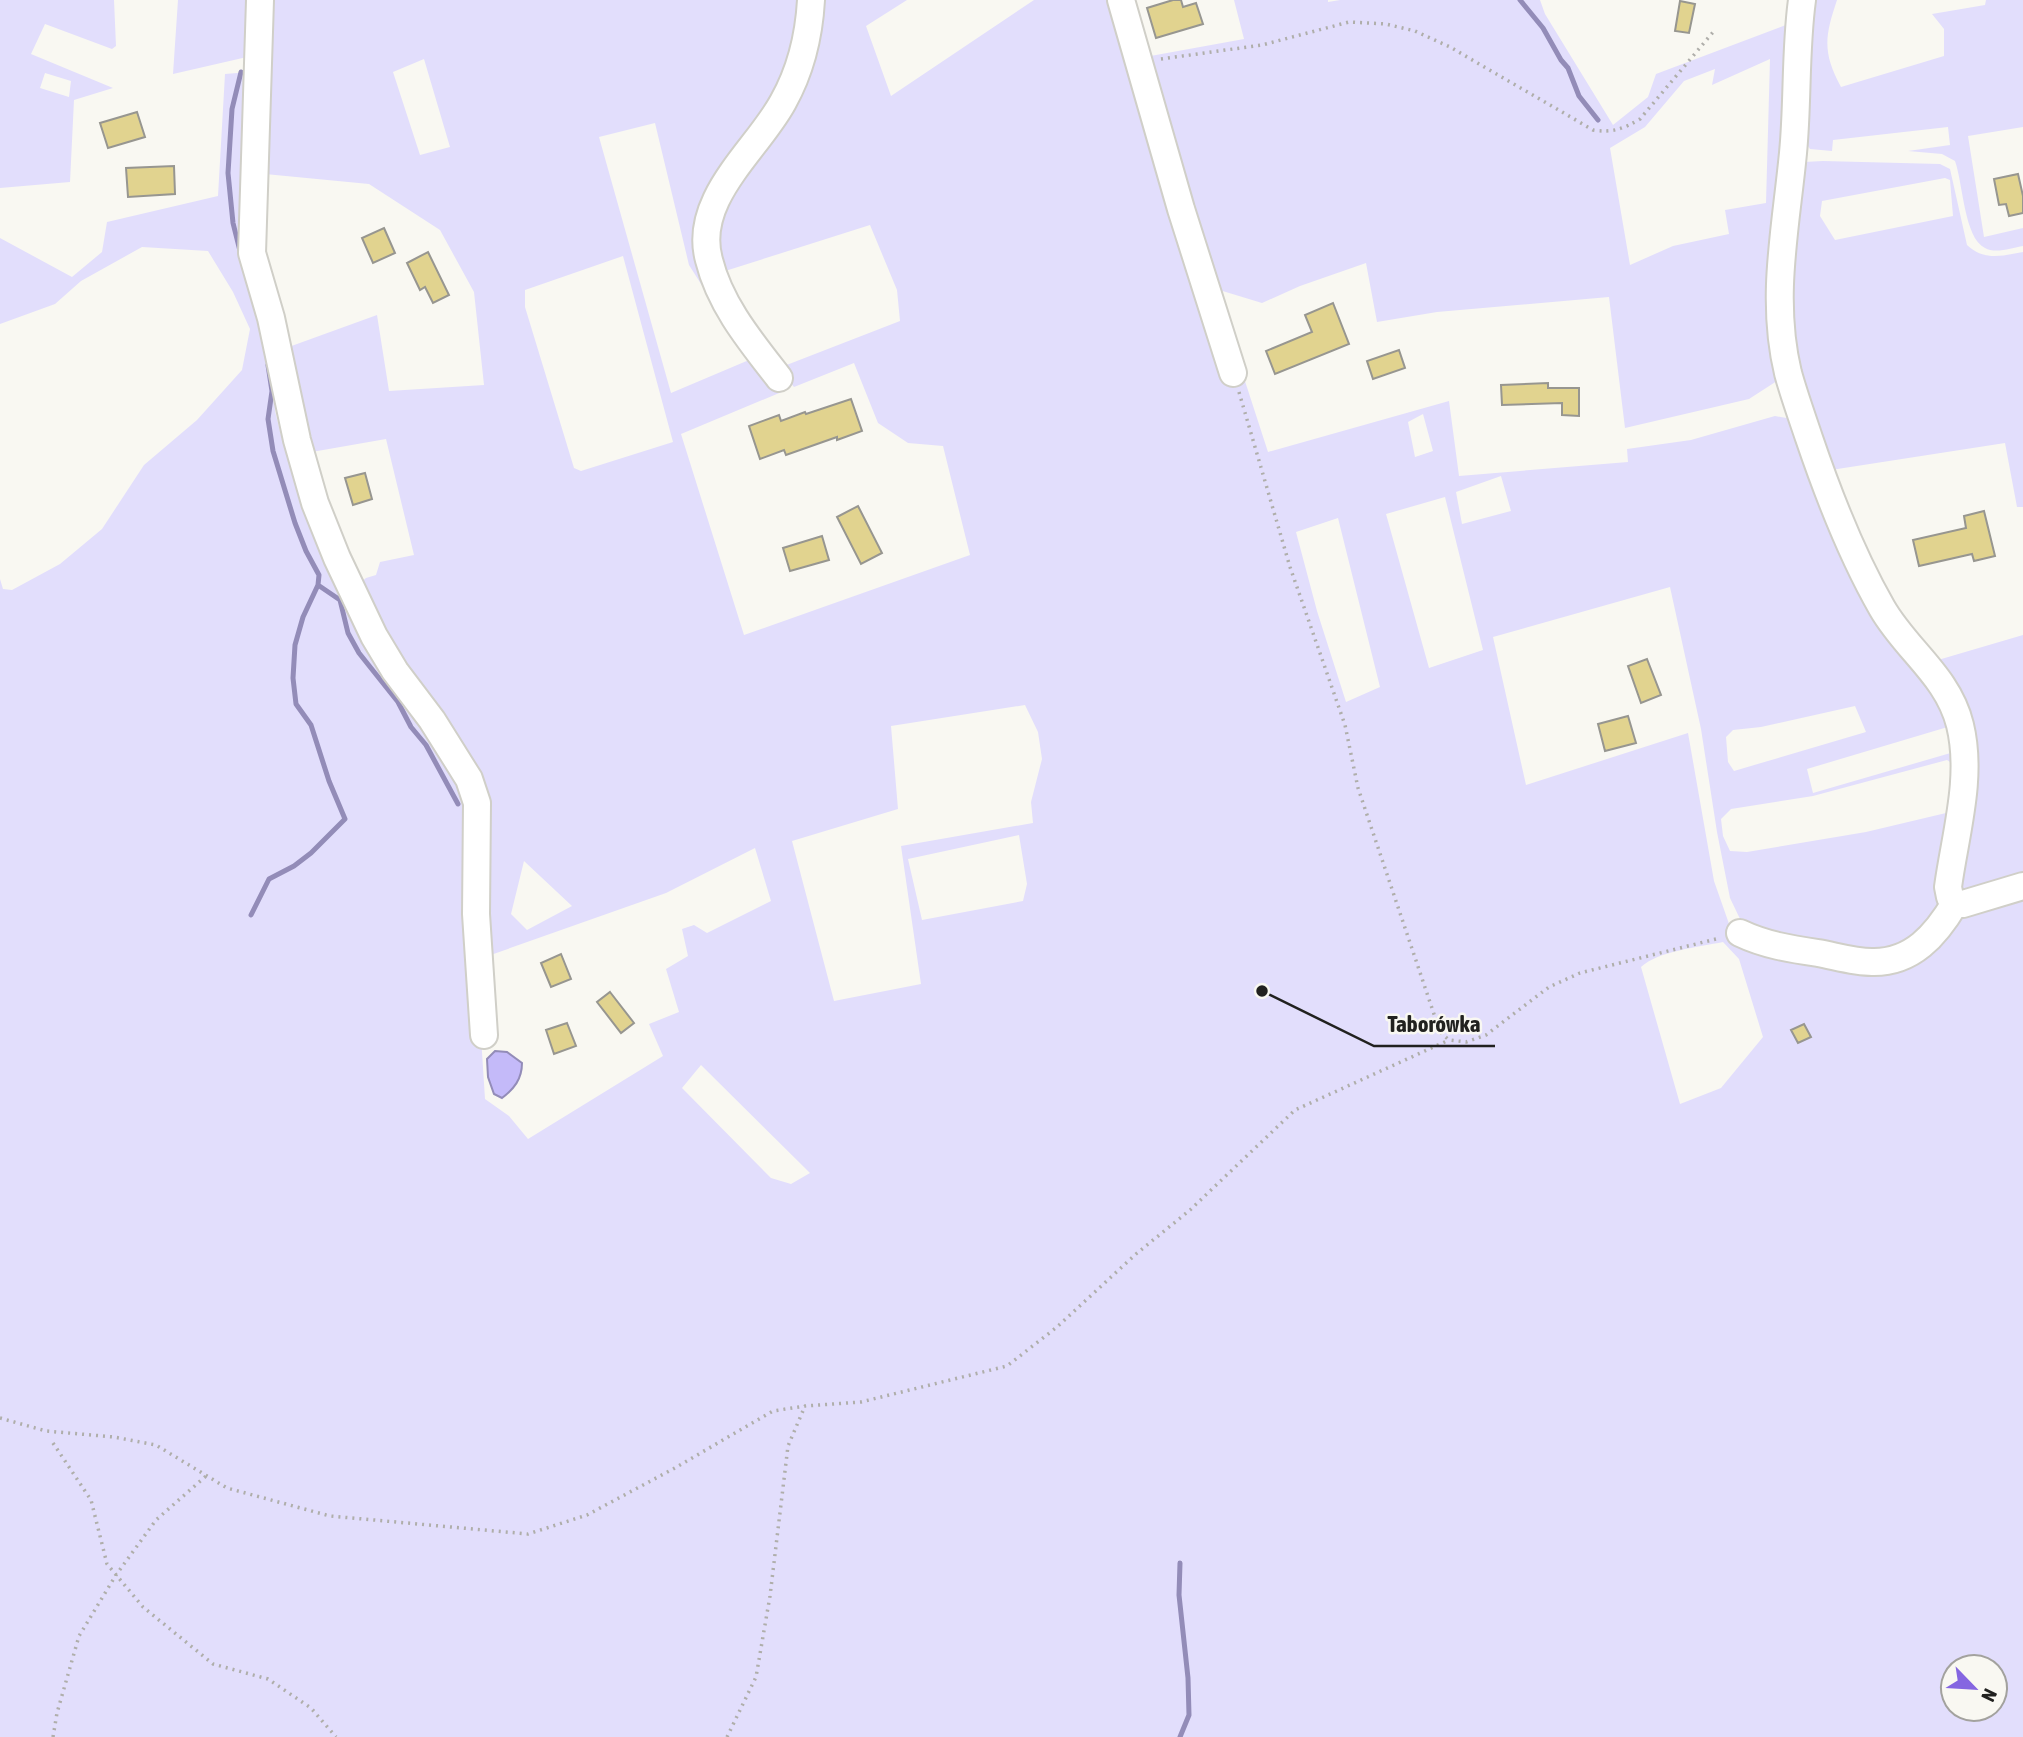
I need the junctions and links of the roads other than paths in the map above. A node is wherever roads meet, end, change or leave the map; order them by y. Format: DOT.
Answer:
graph roads {
  1 [pos="260,0"];
  2 [pos="811,0"];
  3 [pos="1122,0"];
  4 [pos="1802,0"];
  5 [pos="1233,373"];
  6 [pos="779,378"];
  7 [pos="2023,886"];
  8 [pos="1955,903"];
  9 [pos="1740,933"];
  10 [pos="484,1035"];
  1 -- 10 [label="street"];
  2 -- 6 [label="street"];
  3 -- 5 [label="street"];
  4 -- 8 [label="street"];
  7 -- 8 [label="street"];
  8 -- 9 [label="street"];
}
